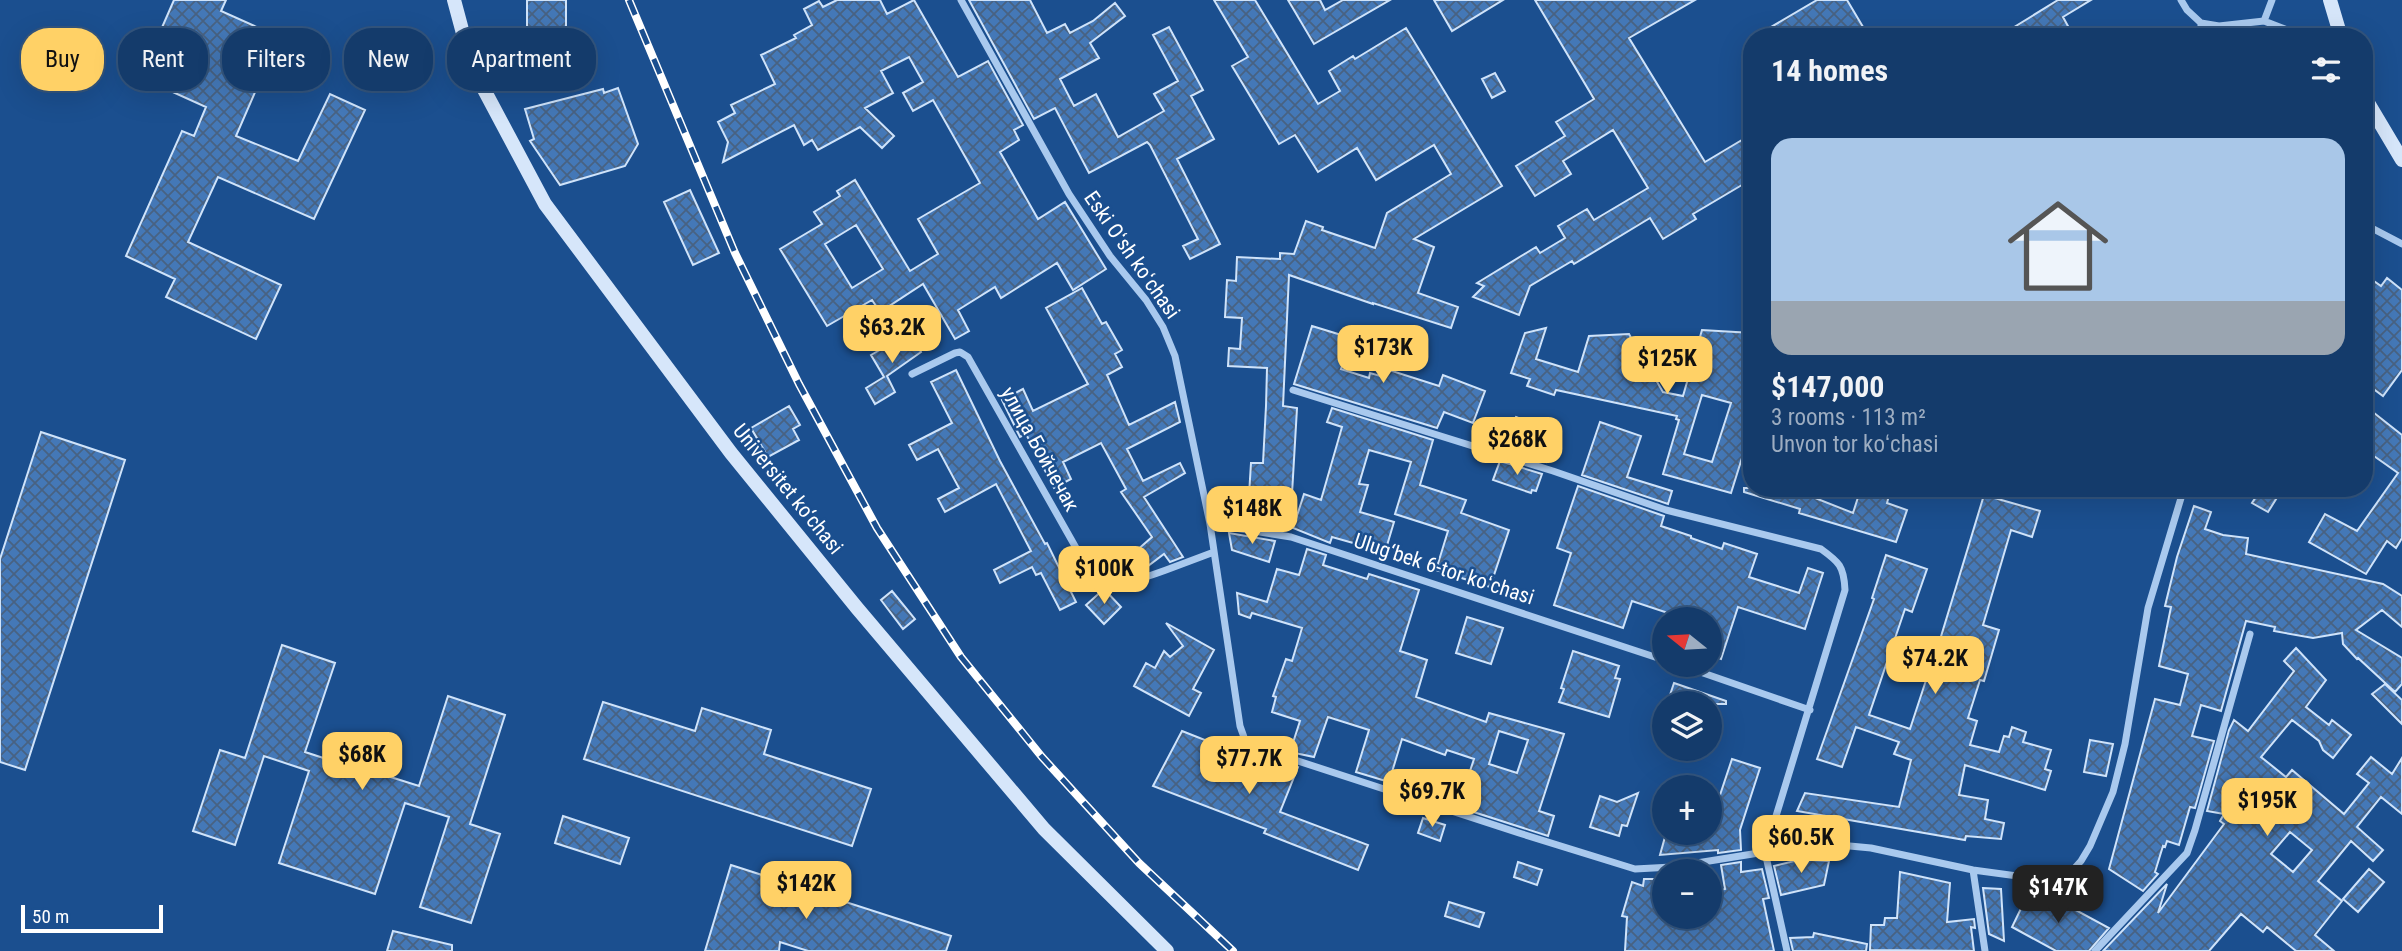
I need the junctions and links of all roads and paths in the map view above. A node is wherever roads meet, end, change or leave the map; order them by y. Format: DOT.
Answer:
graph roads {
  1 [pos="454,0"];
  2 [pos="961,0"];
  3 [pos="2181,0"];
  4 [pos="2272,0"];
  5 [pos="2330,0"];
  6 [pos="2264,21"];
  7 [pos="2202,23"];
  8 [pos="2202,28"];
  9 [pos="2282,28"];
  10 [pos="2338,28"];
  11 [pos="2373,111"];
  12 [pos="2402,160"];
  13 [pos="2373,229"];
  14 [pos="2402,244"];
  15 [pos="912,374"];
  16 [pos="1293,390"];
  17 [pos="2181,497"];
  18 [pos="1210,524"];
  19 [pos="1214,552"];
  20 [pos="2250,634"];
  21 [pos="1652,656"];
  22 [pos="1715,677"];
  23 [pos="1810,709"];
  24 [pos="1765,852"];
  25 [pos="1973,870"];
  26 [pos="1167,951"];
  27 [pos="1787,951"];
  28 [pos="1985,951"];
  29 [pos="2095,951"];
  1 -- 26 [label="main road, Universitet kо‘chasi"];
  2 -- 18 [label="street, Eski Oʻsh koʻchasi"];
  3 -- 7 [label="street"];
  4 -- 6 [label="street"];
  5 -- 10 [label="main road"];
  6 -- 7 [label="street"];
  6 -- 9 [label="street"];
  7 -- 8 [label="street"];
  11 -- 12 [label="main road"];
  13 -- 14 [label="street"];
  15 -- 19 [label="street, улица Бойчечак"];
  16 -- 23 [label="street"];
  17 -- 25 [label="street, Eski Oʻsh koʻchasi"];
  18 -- 19 [label="street, Eski Oʻsh koʻchasi"];
  18 -- 21 [label="street, Ulug‘bek 6-tor koʻchasi"];
  19 -- 24 [label="street, Eski Oʻsh koʻchasi"];
  20 -- 29 [label="street"];
  22 -- 23 [label="street"];
  23 -- 24 [label="street"];
  24 -- 25 [label="street, Eski Oʻsh koʻchasi"];
  24 -- 27 [label="street"];
  25 -- 28 [label="street"];
}
